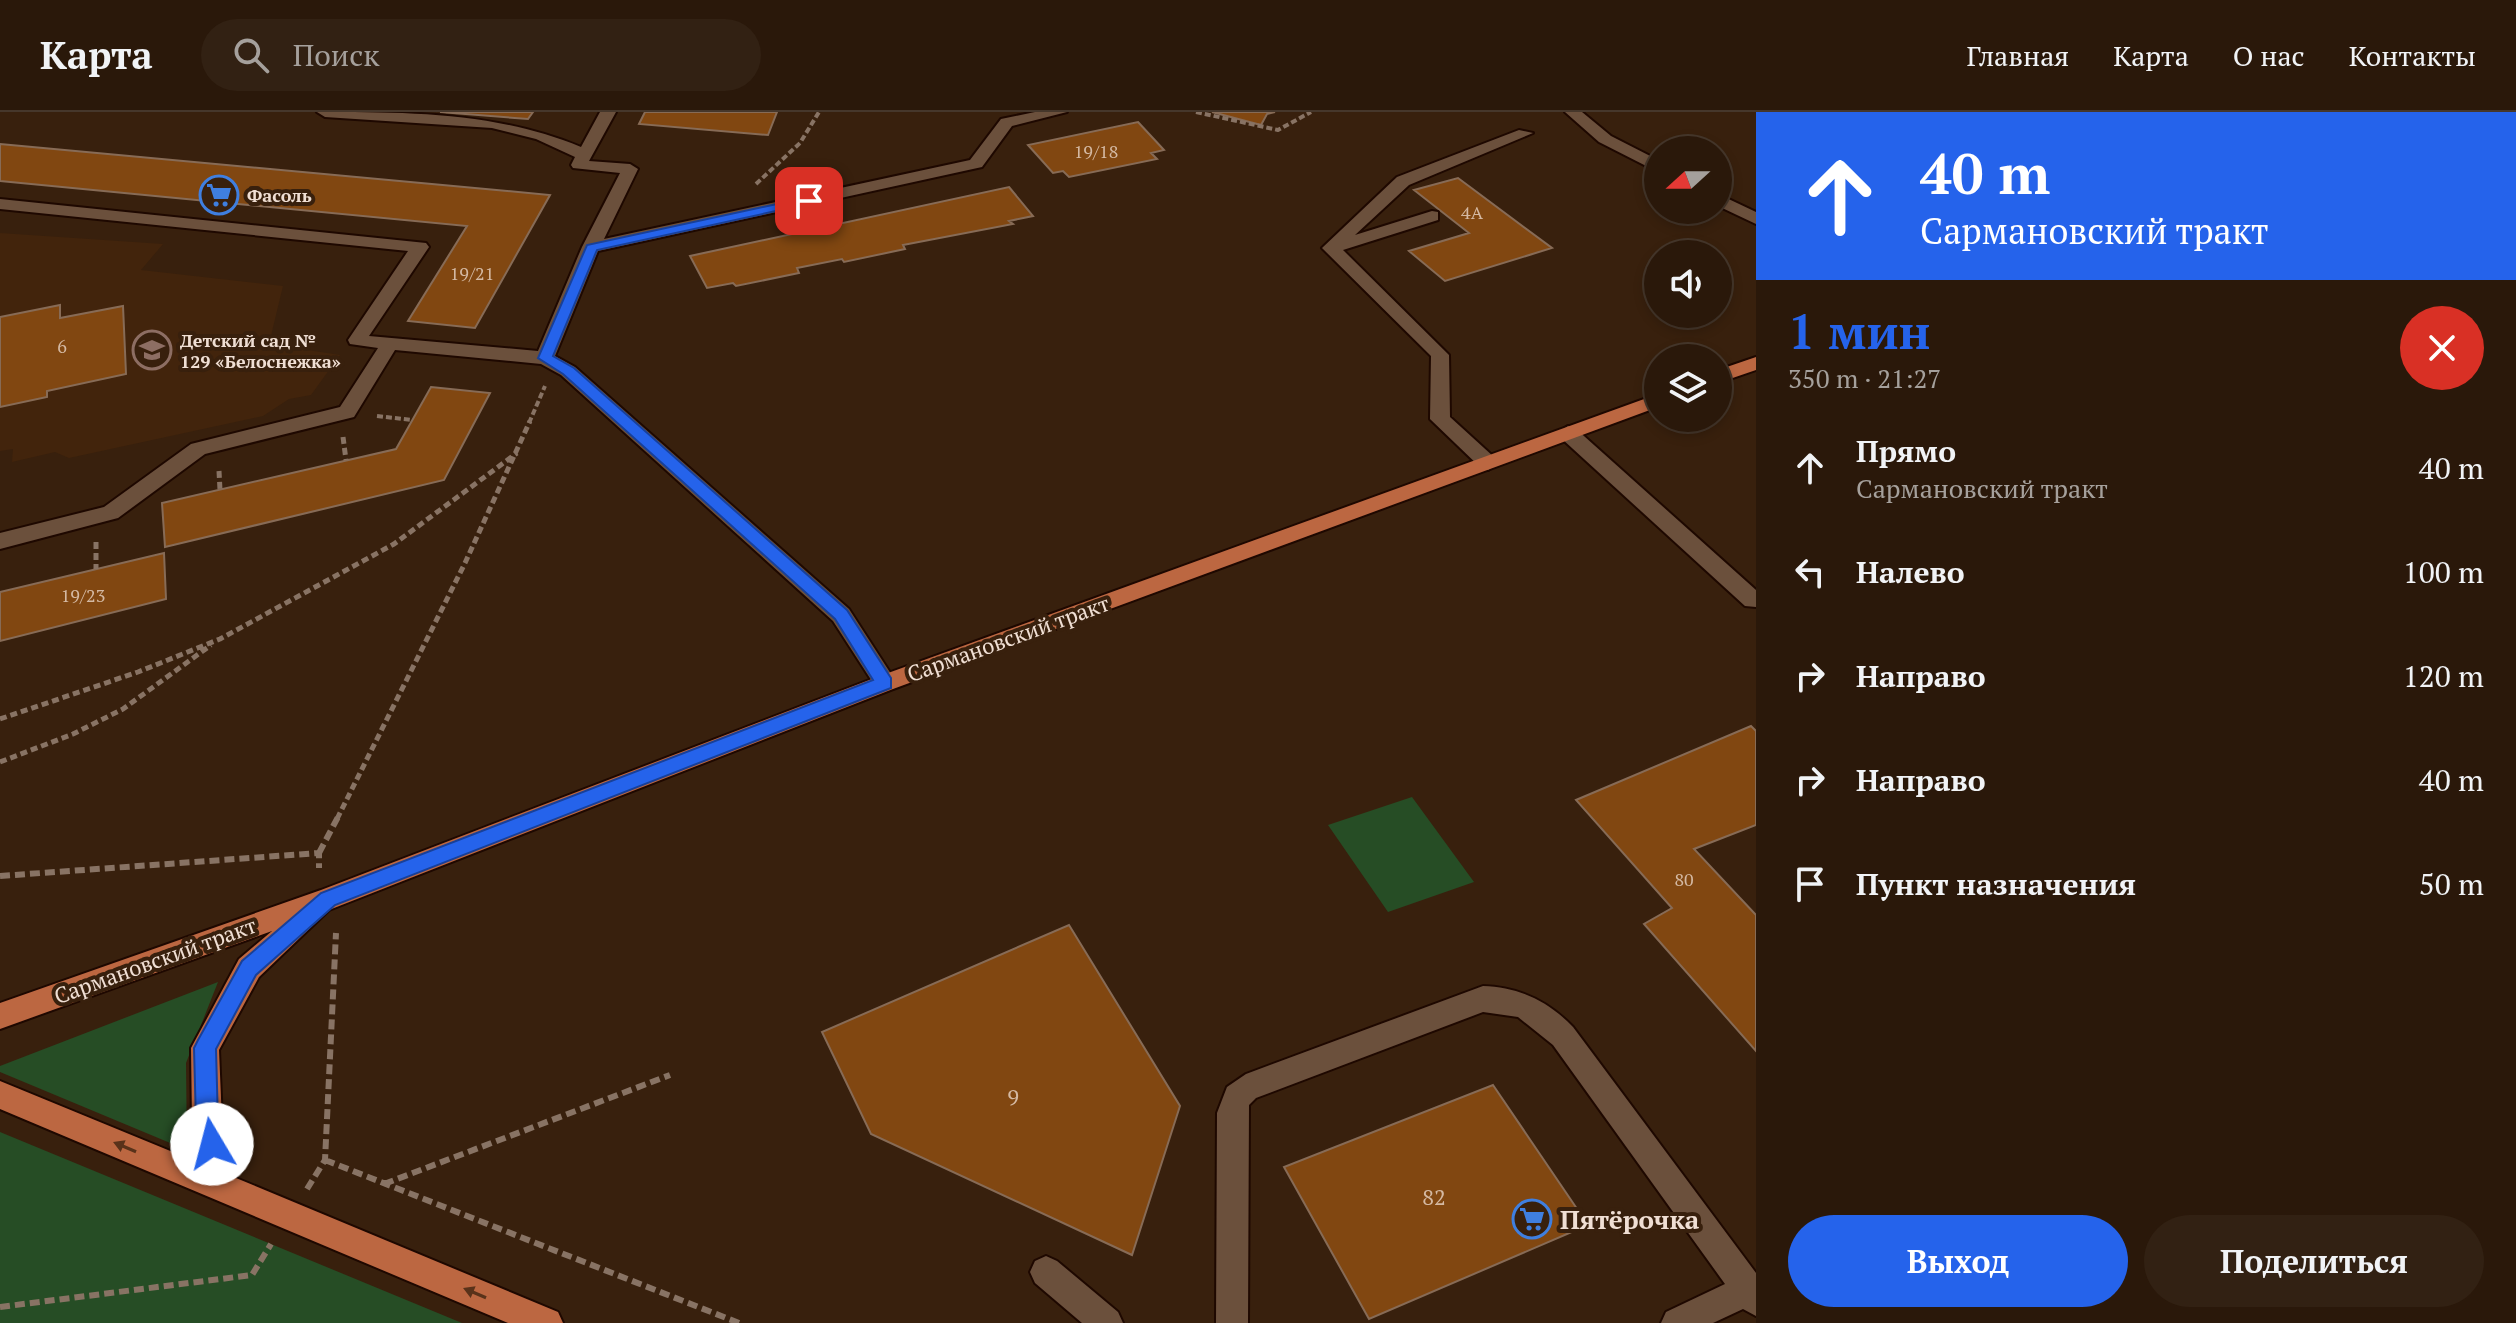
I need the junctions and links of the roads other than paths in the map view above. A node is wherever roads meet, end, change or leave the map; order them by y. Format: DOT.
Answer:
graph roads {
  1 [pos="325,112"];
  2 [pos="608,112"];
  3 [pos="1059,112"];
  4 [pos="1573,112"];
  5 [pos="1525,133"];
  6 [pos="585,155"];
  7 [pos="1644,160"];
  8 [pos="0,204"];
  9 [pos="1732,206"];
  10 [pos="1432,216"];
  11 [pos="1756,219"];
  12 [pos="591,247"];
  13 [pos="1331,248"];
  14 [pos="390,344"];
  15 [pos="550,360"];
  16 [pos="1756,363"];
  17 [pos="1732,372"];
  18 [pos="1644,405"];
  19 [pos="1568,433"];
  20 [pos="1488,463"];
  21 [pos="0,541"];
  22 [pos="1753,600"];
  23 [pos="885,683"];
  24 [pos="328,899"];
  25 [pos="0,1016"];
  26 [pos="0,1095"];
  27 [pos="223,1188"];
  28 [pos="1046,1272"];
  29 [pos="1752,1295"];
  30 [pos="547,1323"];
  31 [pos="1107,1323"];
  32 [pos="1232,1323"];
  33 [pos="1677,1323"];
  1 -- 6 [label="street"];
  2 -- 6 [label="street"];
  3 -- 12 [label="street"];
  4 -- 7 [label="street"];
  5 -- 13 [label="street"];
  6 -- 12 [label="street"];
  8 -- 14 [label="street"];
  9 -- 11 [label="street"];
  10 -- 13 [label="street"];
  12 -- 15 [label="street"];
  13 -- 20 [label="street"];
  14 -- 15 [label="street"];
  14 -- 21 [label="street"];
  15 -- 23 [label="street"];
  16 -- 17 [label="main road"];
  18 -- 19 [label="main road, Сармановский тракт"];
  19 -- 20 [label="main road, Сармановский тракт"];
  19 -- 22 [label="street"];
  20 -- 23 [label="main road, Сармановский тракт"];
  23 -- 24 [label="main road, Сармановский тракт"];
  24 -- 25 [label="main road, Сармановский тракт"];
  24 -- 27 [label="main road"];
  27 -- 26 [label="main road, one-way"];
  30 -- 27 [label="main road, one-way"];
  28 -- 31 [label="street"];
  29 -- 32 [label="street"];
  29 -- 33 [label="street"];
}
